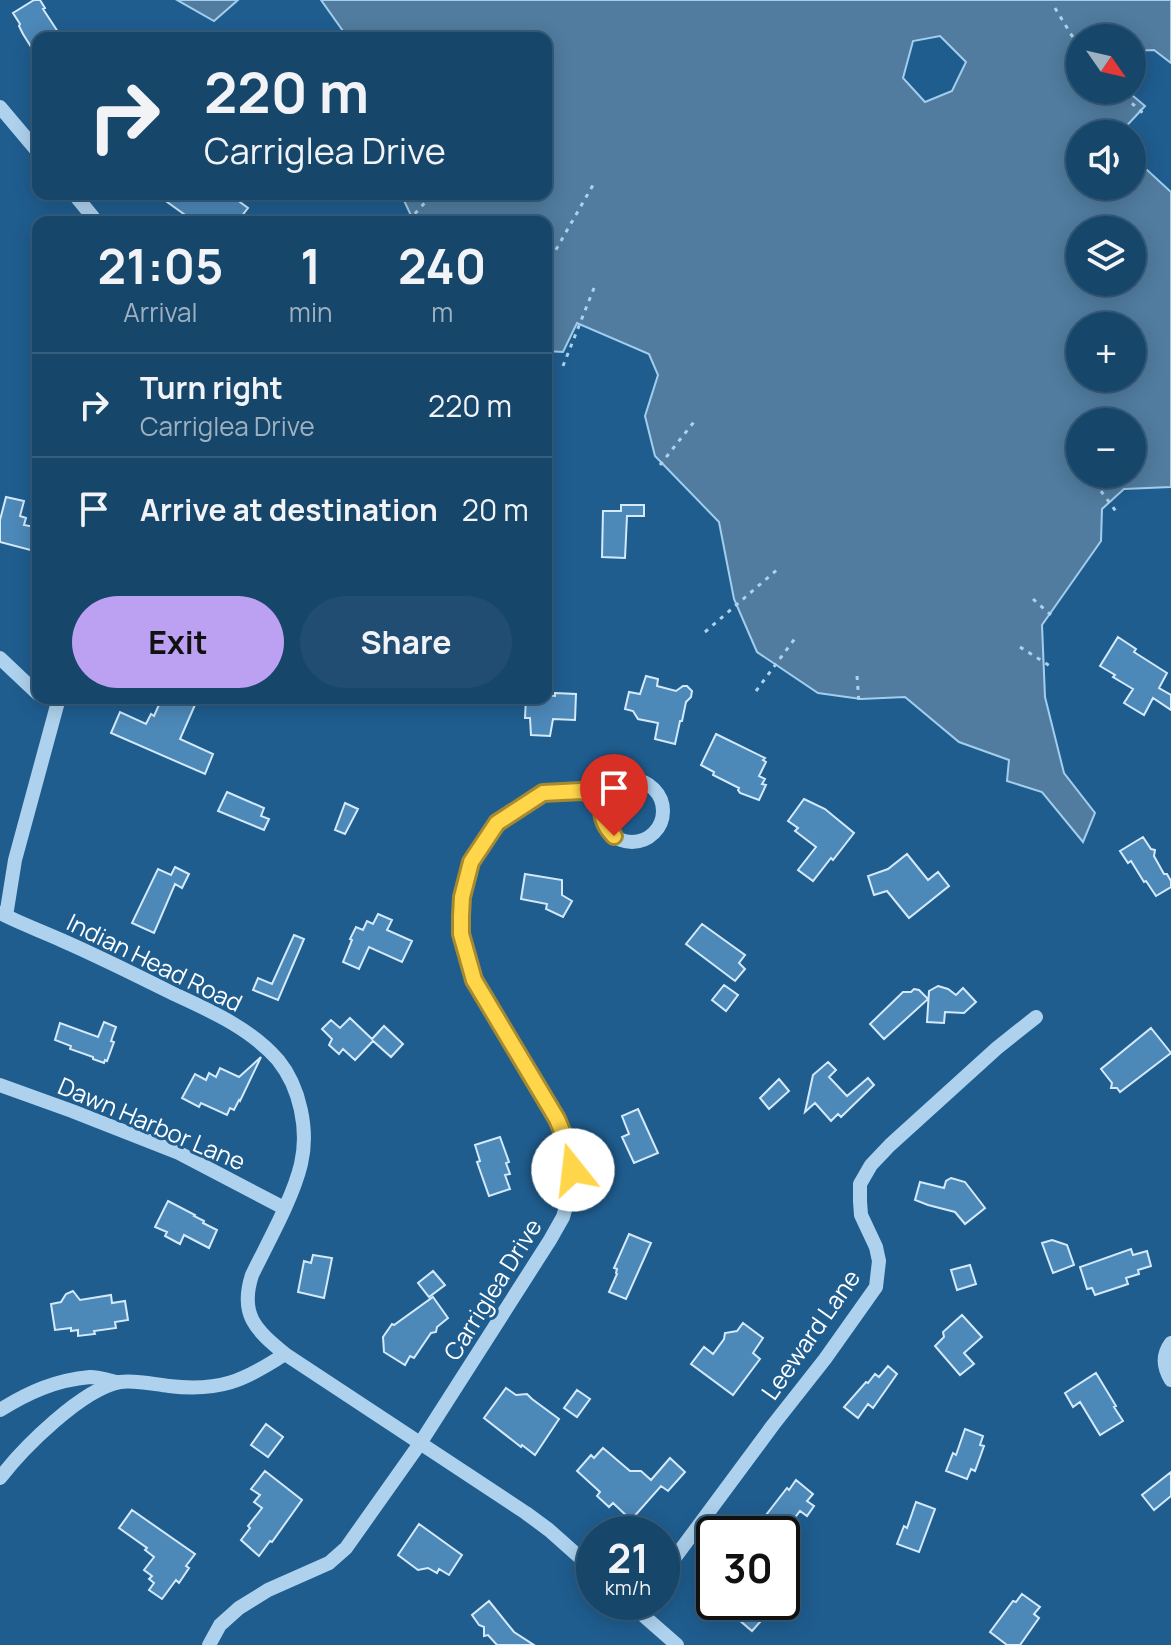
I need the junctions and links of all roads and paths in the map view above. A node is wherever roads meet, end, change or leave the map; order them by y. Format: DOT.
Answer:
graph roads {
  1 [pos="1055,8"];
  2 [pos="1066,26"];
  3 [pos="409,30"];
  4 [pos="405,32"];
  5 [pos="1133,104"];
  6 [pos="0,107"];
  7 [pos="1144,114"];
  8 [pos="32,145"];
  9 [pos="593,185"];
  10 [pos="79,200"];
  11 [pos="427,200"];
  12 [pos="92,216"];
  13 [pos="413,216"];
  14 [pos="552,257"];
  15 [pos="594,288"];
  16 [pos="563,366"];
  17 [pos="697,418"];
  18 [pos="660,465"];
  19 [pos="1099,488"];
  20 [pos="1118,514"];
  21 [pos="779,568"];
  22 [pos="1033,599"];
  23 [pos="1051,615"];
  24 [pos="705,632"];
  25 [pos="796,637"];
  26 [pos="1020,647"];
  27 [pos="0,658"];
  28 [pos="1050,666"];
  29 [pos="857,676"];
  30 [pos="32,688"];
  31 [pos="756,691"];
  32 [pos="859,703"];
  33 [pos="57,704"];
  34 [pos="604,799"];
  35 [pos="3,914"];
  36 [pos="1036,1017"];
  37 [pos="0,1085"];
  38 [pos="284,1208"];
  39 [pos="1171,1343"];
  40 [pos="285,1354"];
  41 [pos="1171,1380"];
  42 [pos="119,1383"];
  43 [pos="0,1410"];
  44 [pos="421,1442"];
  45 [pos="0,1478"];
  46 [pos="680,1551"];
  47 [pos="576,1554"];
  48 [pos="651,1620"];
  49 [pos="209,1645"];
  50 [pos="677,1645"];
  1 -- 2 [label="path"];
  3 -- 4 [label="path"];
  5 -- 7 [label="path"];
  6 -- 8 [label="street"];
  9 -- 14 [label="path"];
  10 -- 12 [label="street"];
  11 -- 13 [label="path"];
  15 -- 16 [label="path"];
  17 -- 18 [label="path"];
  19 -- 20 [label="path"];
  21 -- 24 [label="path"];
  22 -- 23 [label="path"];
  25 -- 31 [label="path"];
  26 -- 28 [label="path"];
  27 -- 30 [label="street"];
  29 -- 32 [label="path"];
  33 -- 35 [label="street, Indian Head Road"];
  34 -- 34 [label="street"];
  34 -- 44 [label="street, Carriglea Drive"];
  35 -- 38 [label="street, Indian Head Road"];
  36 -- 46 [label="street, Leeward Lane"];
  37 -- 38 [label="street, Dawn Harbor Lane"];
  38 -- 40 [label="street, Indian Head Road"];
  39 -- 41 [label="street"];
  40 -- 42 [label="street"];
  40 -- 44 [label="street, Indian Head Road"];
  42 -- 43 [label="street"];
  42 -- 45 [label="street"];
  44 -- 47 [label="street, Indian Head Road"];
  44 -- 49 [label="street, Carriglea Drive"];
  48 -- 50 [label="street"];
}
